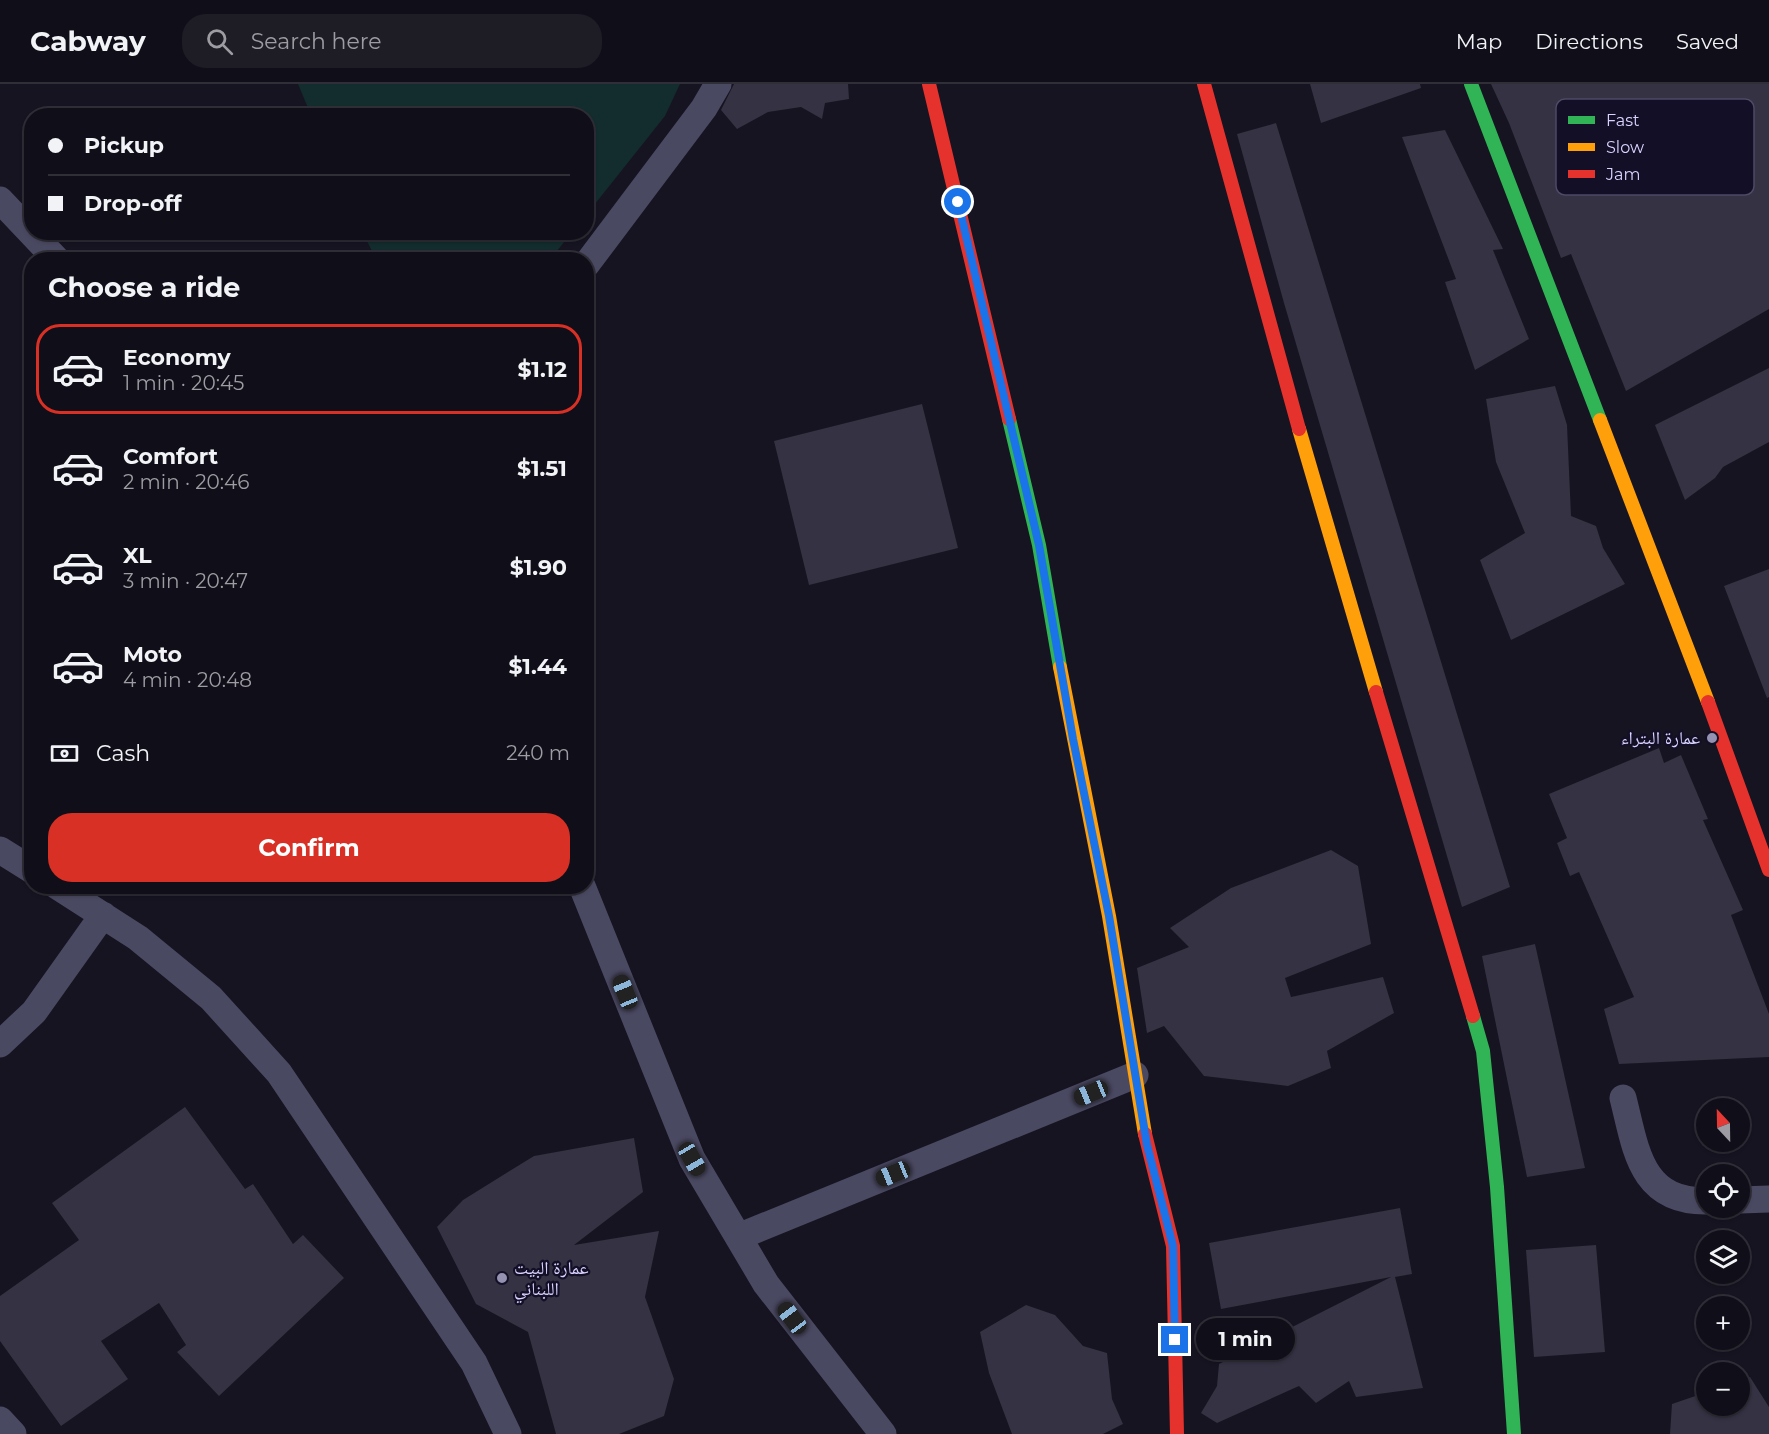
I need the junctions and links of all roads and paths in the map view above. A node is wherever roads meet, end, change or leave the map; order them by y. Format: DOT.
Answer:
graph roads {
  1 [pos="718,84"];
  2 [pos="929,84"];
  3 [pos="1204,84"];
  4 [pos="1471,84"];
  5 [pos="0,200"];
  6 [pos="24,225"];
  7 [pos="38,240"];
  8 [pos="49,252"];
  9 [pos="594,254"];
  10 [pos="0,850"];
  11 [pos="24,865"];
  12 [pos="1769,870"];
  13 [pos="70,894"];
  14 [pos="585,894"];
  15 [pos="103,915"];
  16 [pos="0,1044"];
  17 [pos="1135,1075"];
  18 [pos="1623,1098"];
  19 [pos="1769,1199"];
  20 [pos="1750,1200"];
  21 [pos="1696,1201"];
  22 [pos="738,1237"];
  23 [pos="0,1420"];
  24 [pos="13,1434"];
  25 [pos="508,1434"];
  26 [pos="883,1434"];
  27 [pos="1177,1434"];
  28 [pos="1514,1434"];
  1 -- 9 [label="street"];
  2 -- 17 [label="street"];
  3 -- 28 [label="street"];
  4 -- 12 [label="street"];
  5 -- 6 [label="street"];
  7 -- 8 [label="street"];
  10 -- 11 [label="street"];
  13 -- 15 [label="street"];
  14 -- 22 [label="street"];
  15 -- 16 [label="street"];
  15 -- 25 [label="street"];
  17 -- 22 [label="street"];
  17 -- 27 [label="street"];
  18 -- 21 [label="street"];
  19 -- 20 [label="street"];
  22 -- 26 [label="street"];
  23 -- 24 [label="street"];
}
